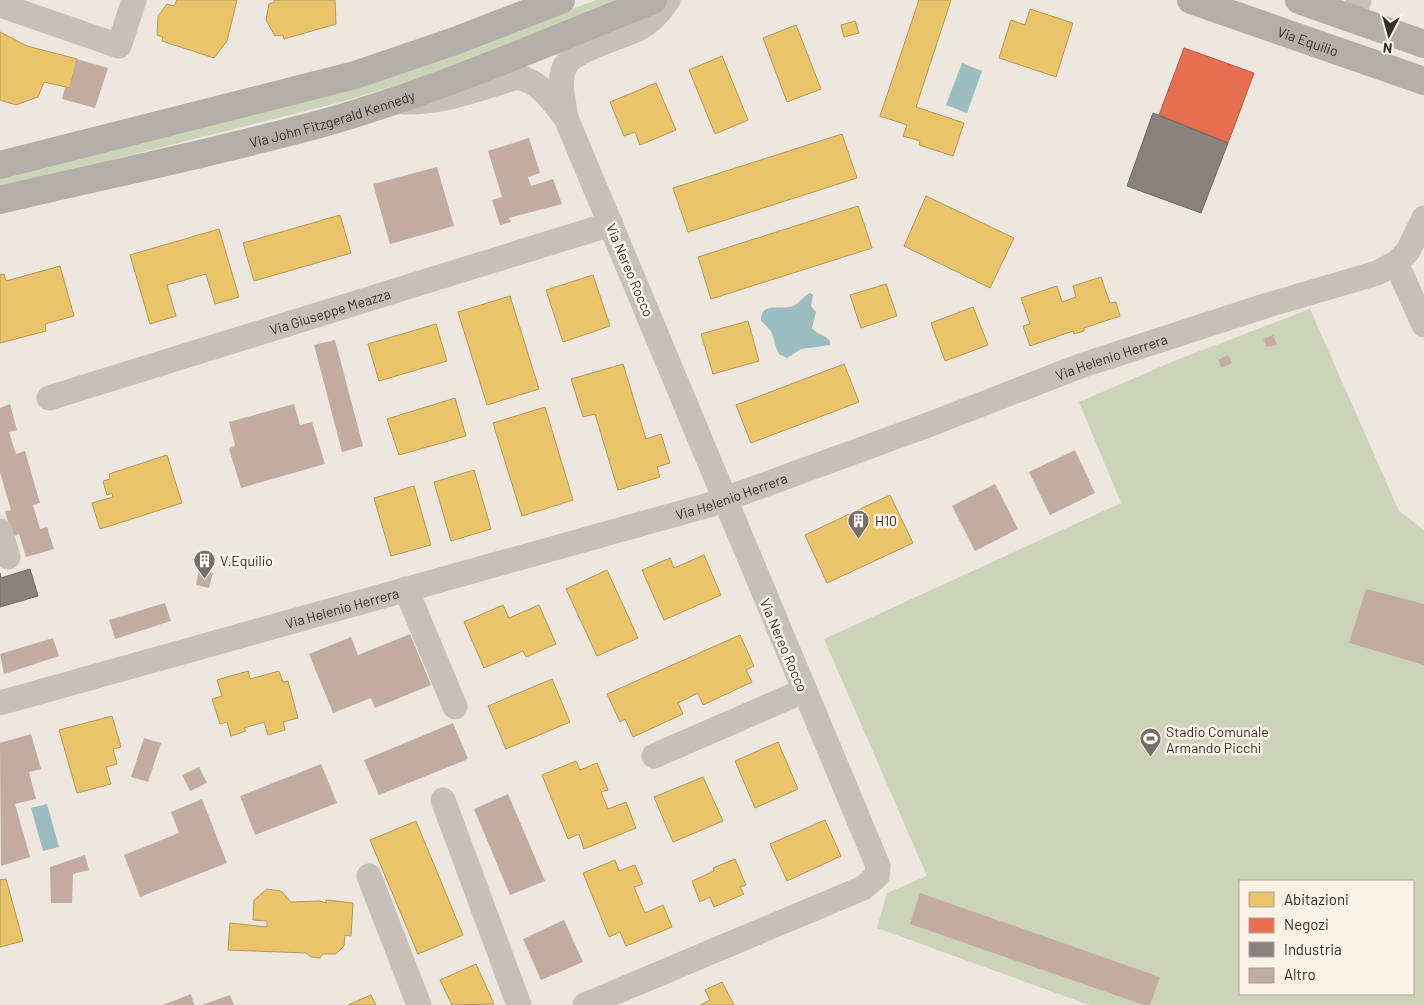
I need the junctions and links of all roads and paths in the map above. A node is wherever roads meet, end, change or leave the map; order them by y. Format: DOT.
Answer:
graph roads {
  1 [pos="134,0"];
  2 [pos="561,0"];
  3 [pos="653,0"];
  4 [pos="668,0"];
  5 [pos="1191,0"];
  6 [pos="1299,0"];
  7 [pos="0,5"];
  8 [pos="1356,10"];
  9 [pos="1421,42"];
  10 [pos="1424,81"];
  11 [pos="373,106"];
  12 [pos="566,118"];
  13 [pos="0,164"];
  14 [pos="0,200"];
  15 [pos="1424,218"];
  16 [pos="610,224"];
  17 [pos="1396,263"];
  18 [pos="1424,325"];
  19 [pos="49,398"];
  20 [pos="725,499"];
  21 [pos="0,531"];
  22 [pos="8,557"];
  23 [pos="406,589"];
  24 [pos="803,691"];
  25 [pos="0,702"];
  26 [pos="454,706"];
  27 [pos="654,756"];
  28 [pos="443,800"];
  29 [pos="369,876"];
  30 [pos="419,1005"];
  31 [pos="519,1005"];
  32 [pos="585,1005"];
  1 -- 7 [label="street"];
  2 -- 13 [label="main road"];
  3 -- 11 [label="main road, Via John Fitzgerald Kennedy"];
  4 -- 12 [label="street, Via Nereo Rocco"];
  5 -- 10 [label="main road, Via Equilio"];
  6 -- 8 [label="main road"];
  8 -- 9 [label="main road"];
  11 -- 12 [label="street, Via Nereo Rocco"];
  11 -- 14 [label="main road, Via John Fitzgerald Kennedy"];
  12 -- 16 [label="street, Via Nereo Rocco"];
  15 -- 17 [label="street, Via Helenio Herrera"];
  16 -- 19 [label="street, Via Giuseppe Meazza"];
  16 -- 20 [label="street, Via Nereo Rocco"];
  17 -- 18 [label="street"];
  17 -- 20 [label="street, Via Helenio Herrera"];
  20 -- 23 [label="street, Via Helenio Herrera"];
  20 -- 24 [label="street, Via Nereo Rocco"];
  21 -- 22 [label="street"];
  23 -- 25 [label="street, Via Helenio Herrera"];
  23 -- 26 [label="street"];
  24 -- 27 [label="street"];
  24 -- 32 [label="street, Via Nereo Rocco"];
  28 -- 31 [label="street"];
  29 -- 30 [label="street"];
}
